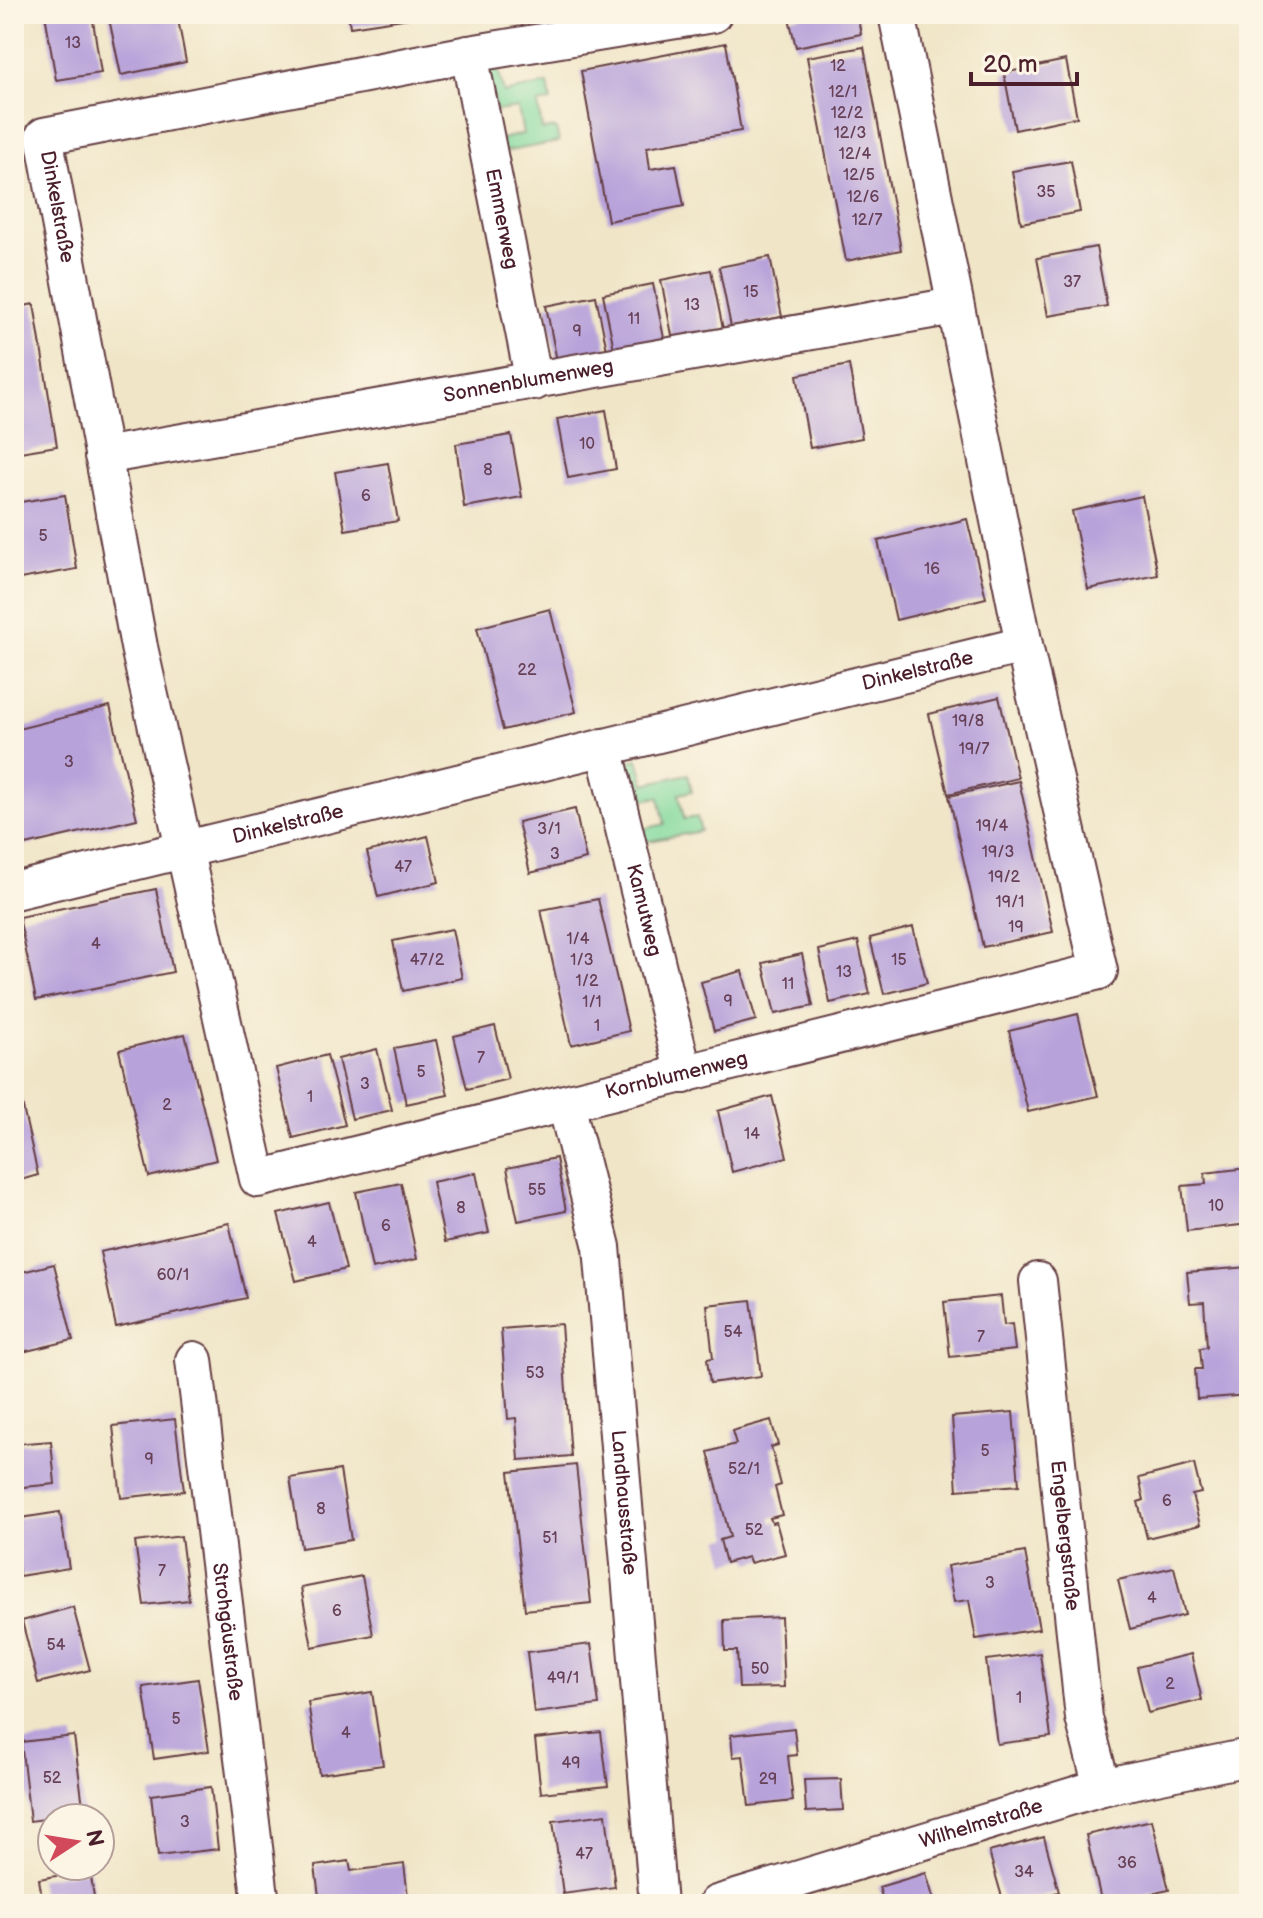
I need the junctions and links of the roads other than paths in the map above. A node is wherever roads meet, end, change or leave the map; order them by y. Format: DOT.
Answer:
graph roads {
  1 [pos="713,14"];
  2 [pos="897,14"];
  3 [pos="469,54"];
  4 [pos="954,306"];
  5 [pos="534,382"];
  6 [pos="103,456"];
  7 [pos="1024,645"];
  8 [pos="604,747"];
  9 [pos="186,849"];
  10 [pos="14,891"];
  11 [pos="684,1075"];
  12 [pos="566,1104"];
  13 [pos="1038,1281"];
  14 [pos="194,1360"];
  15 [pos="1249,1757"];
  16 [pos="1102,1787"];
  17 [pos="261,1904"];
  18 [pos="658,1904"];
  19 [pos="717,1904"];
  1 -- 3 [label="street, Dinkelstraße"];
  2 -- 4 [label="street"];
  3 -- 5 [label="street, Emmerweg"];
  3 -- 6 [label="street, Dinkelstraße"];
  4 -- 5 [label="street, Sonnenblumenweg"];
  4 -- 7 [label="street"];
  5 -- 6 [label="street, Sonnenblumenweg"];
  6 -- 9 [label="street, Dinkelstraße"];
  7 -- 8 [label="street, Dinkelstraße"];
  7 -- 11 [label="street, Kornblumenweg"];
  8 -- 9 [label="street, Dinkelstraße"];
  8 -- 11 [label="street, Kamutweg"];
  9 -- 10 [label="street, Dinkelstraße"];
  9 -- 12 [label="street, Kornblumenweg"];
  11 -- 12 [label="street, Kornblumenweg"];
  12 -- 18 [label="street, Landhausstraße"];
  13 -- 16 [label="street, Engelbergstraße"];
  14 -- 17 [label="street, Strohgäustraße"];
  15 -- 16 [label="street, Wilhelmstraße"];
  16 -- 19 [label="street, Wilhelmstraße"];
}
